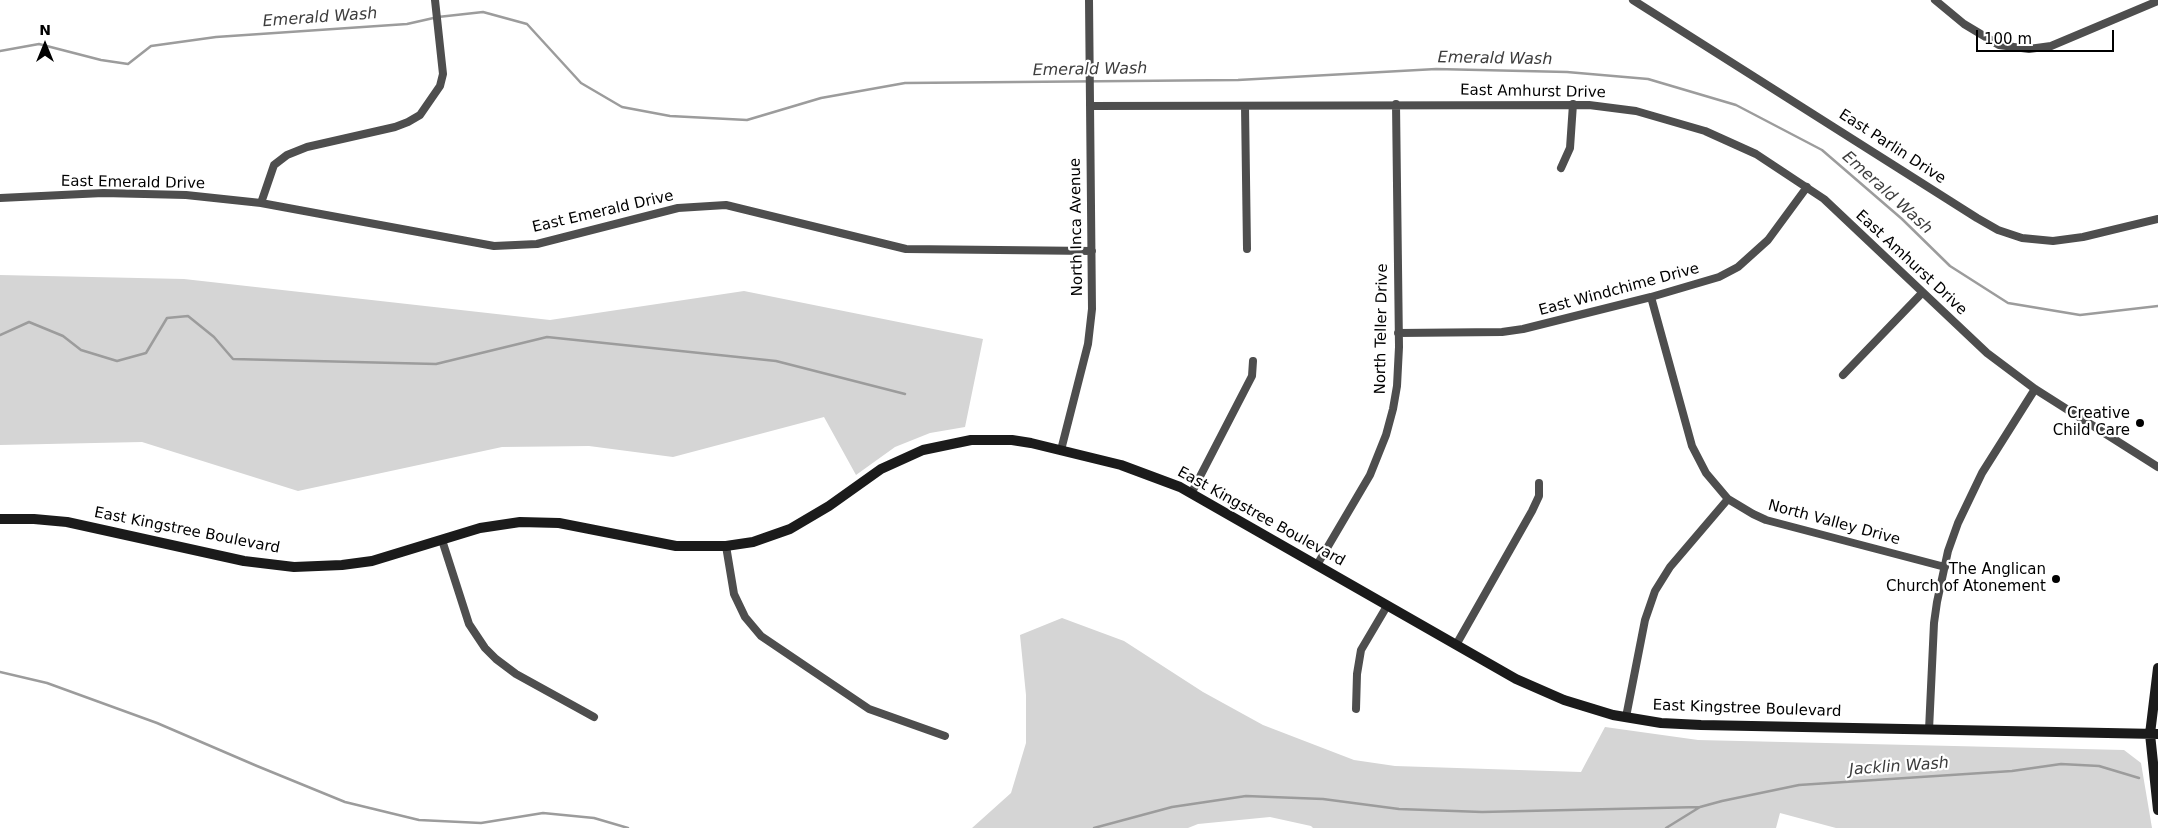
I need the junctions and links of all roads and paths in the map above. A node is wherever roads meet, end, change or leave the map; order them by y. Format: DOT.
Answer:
graph roads {
  1 [pos="435,0"];
  2 [pos="1089,0"];
  3 [pos="1935,0"];
  4 [pos="1638,1"];
  5 [pos="2158,1"];
  6 [pos="1396,104"];
  7 [pos="1573,104"];
  8 [pos="1090,106"];
  9 [pos="1245,106"];
  10 [pos="1561,168"];
  11 [pos="1807,187"];
  12 [pos="0,198"];
  13 [pos="261,203"];
  14 [pos="2158,219"];
  15 [pos="1247,249"];
  16 [pos="1092,251"];
  17 [pos="1922,293"];
  18 [pos="1651,297"];
  19 [pos="1398,333"];
  20 [pos="1254,361"];
  21 [pos="1843,375"];
  22 [pos="2035,389"];
  23 [pos="1062,450"];
  24 [pos="2158,467"];
  25 [pos="1539,483"];
  26 [pos="1192,492"];
  27 [pos="1728,499"];
  28 [pos="0,518"];
  29 [pos="442,540"];
  30 [pos="726,546"];
  31 [pos="1317,565"];
  32 [pos="1945,566"];
  33 [pos="1387,606"];
  34 [pos="1456,645"];
  35 [pos="2158,668"];
  36 [pos="1356,709"];
  37 [pos="594,717"];
  38 [pos="1626,717"];
  39 [pos="1929,730"];
  40 [pos="2154,734"];
  41 [pos="945,736"];
  42 [pos="2158,810"];
  1 -- 13 [label="street"];
  2 -- 8 [label="street, North Inca Avenue"];
  3 -- 5 [label="street"];
  4 -- 14 [label="street, East Parlin Drive"];
  6 -- 7 [label="street, East Amhurst Drive"];
  6 -- 9 [label="street, East Amhurst Drive"];
  6 -- 19 [label="street, North Teller Drive"];
  7 -- 10 [label="street"];
  7 -- 11 [label="street, East Amhurst Drive"];
  8 -- 9 [label="street, East Amhurst Drive"];
  8 -- 16 [label="street, North Inca Avenue"];
  9 -- 15 [label="street"];
  11 -- 17 [label="street, East Amhurst Drive"];
  11 -- 18 [label="street, East Windchime Drive"];
  12 -- 13 [label="street, East Emerald Drive"];
  13 -- 16 [label="street, East Emerald Drive"];
  16 -- 23 [label="street, North Inca Avenue"];
  17 -- 21 [label="street"];
  17 -- 22 [label="street, East Amhurst Drive"];
  18 -- 19 [label="street, East Windchime Drive"];
  18 -- 27 [label="street, North Valley Drive"];
  19 -- 31 [label="street, North Teller Drive"];
  20 -- 26 [label="street"];
  22 -- 24 [label="street, East Amhurst Drive"];
  22 -- 32 [label="street"];
  23 -- 26 [label="street, East Kingstree Boulevard"];
  23 -- 30 [label="street, East Kingstree Boulevard"];
  25 -- 34 [label="street"];
  26 -- 31 [label="street, East Kingstree Boulevard"];
  27 -- 32 [label="street, North Valley Drive"];
  27 -- 38 [label="street"];
  28 -- 29 [label="street, East Kingstree Boulevard"];
  29 -- 30 [label="street, East Kingstree Boulevard"];
  29 -- 37 [label="street"];
  30 -- 41 [label="street"];
  31 -- 33 [label="street, East Kingstree Boulevard"];
  32 -- 39 [label="street"];
  33 -- 34 [label="street, East Kingstree Boulevard"];
  33 -- 36 [label="street"];
  34 -- 38 [label="street, East Kingstree Boulevard"];
  35 -- 40 [label="street"];
  38 -- 39 [label="street, East Kingstree Boulevard"];
  39 -- 40 [label="street, East Kingstree Boulevard"];
  40 -- 42 [label="street"];
}
